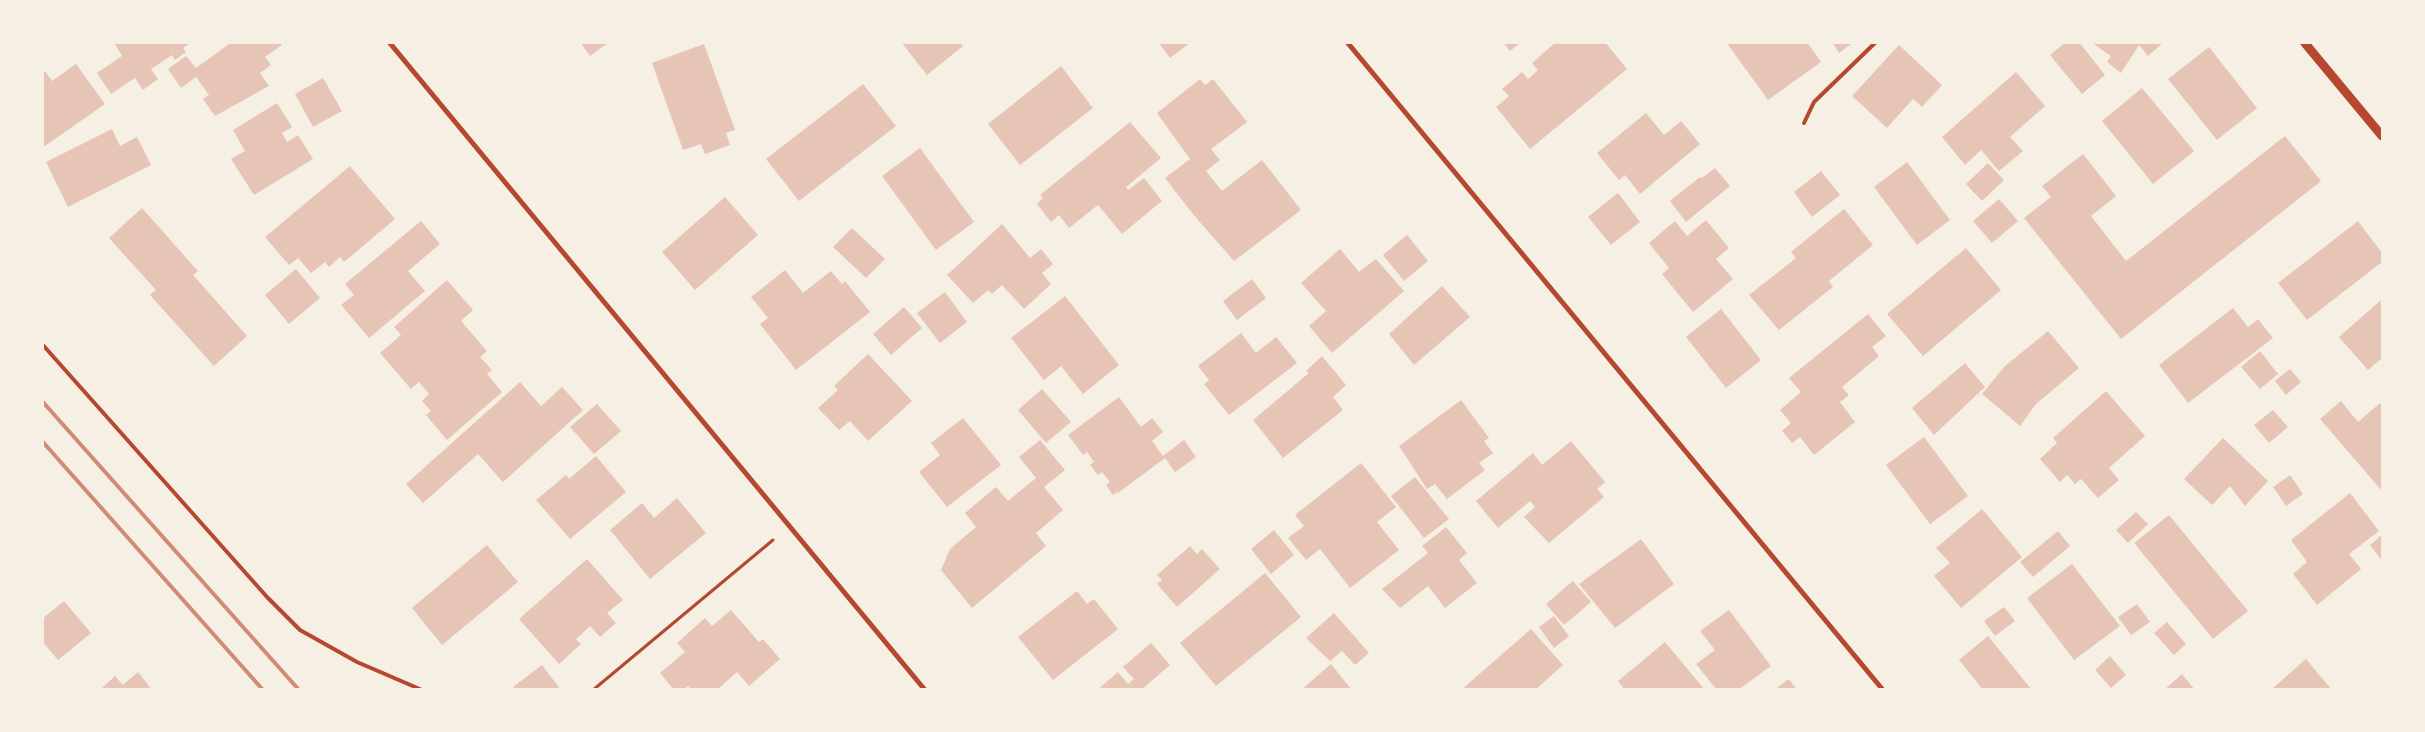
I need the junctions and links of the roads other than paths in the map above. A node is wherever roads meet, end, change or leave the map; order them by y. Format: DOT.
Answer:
graph roads {
  1 [pos="389,42"];
  2 [pos="1347,42"];
  3 [pos="1876,42"];
  4 [pos="2304,42"];
  5 [pos="1804,123"];
  6 [pos="2382,136"];
  7 [pos="42,344"];
  8 [pos="422,690"];
  9 [pos="925,690"];
  10 [pos="1883,690"];
  1 -- 9 [label="street"];
  2 -- 10 [label="street"];
  3 -- 5 [label="lane"];
  4 -- 6 [label="street"];
  7 -- 8 [label="lane"];
}
